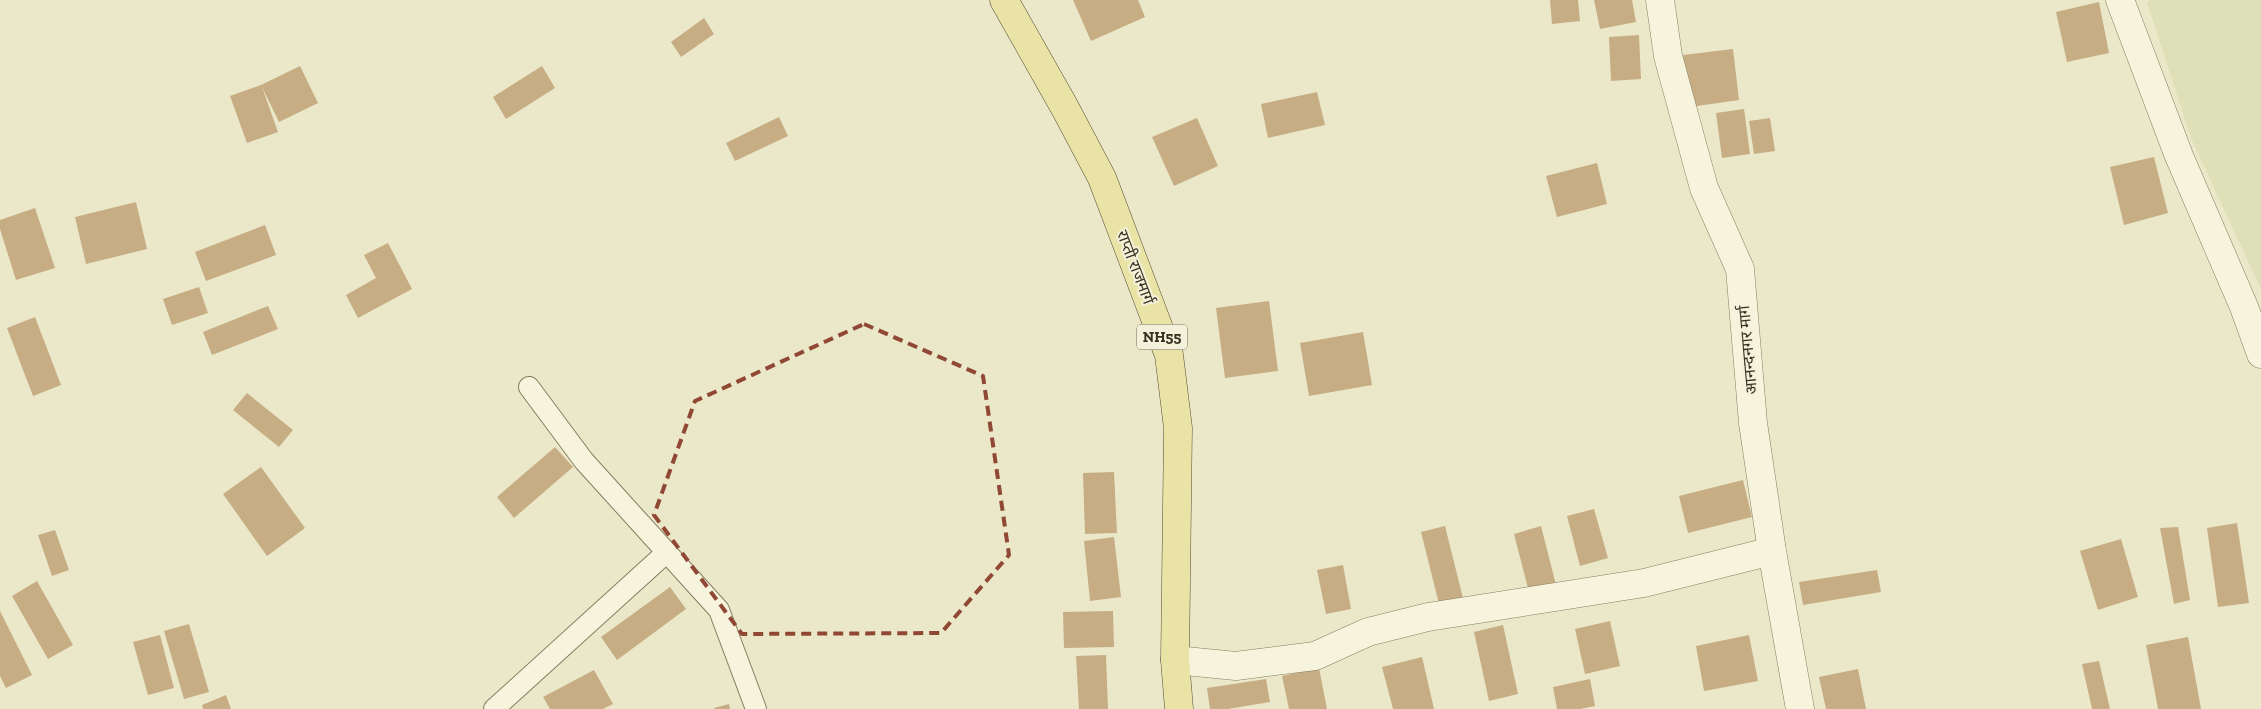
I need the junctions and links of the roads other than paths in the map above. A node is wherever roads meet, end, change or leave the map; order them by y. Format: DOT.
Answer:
graph roads {
  1 [pos="1004,0"];
  2 [pos="1660,0"];
  3 [pos="2120,0"];
  4 [pos="2261,354"];
  5 [pos="529,387"];
  6 [pos="1772,551"];
  7 [pos="667,552"];
  8 [pos="1175,660"];
  9 [pos="494,709"];
  10 [pos="756,709"];
  11 [pos="1179,709"];
  12 [pos="1800,709"];
  1 -- 8 [label="main road, राप्ती राजमार्ग / NH55"];
  2 -- 6 [label="street, आनन्दनगर मार्ग"];
  3 -- 4 [label="street"];
  5 -- 7 [label="lane"];
  6 -- 8 [label="street"];
  6 -- 12 [label="street, आनन्दनगर मार्ग"];
  7 -- 9 [label="lane"];
  7 -- 10 [label="lane"];
  8 -- 11 [label="main road, राप्ती राजमार्ग / NH55"];
}
